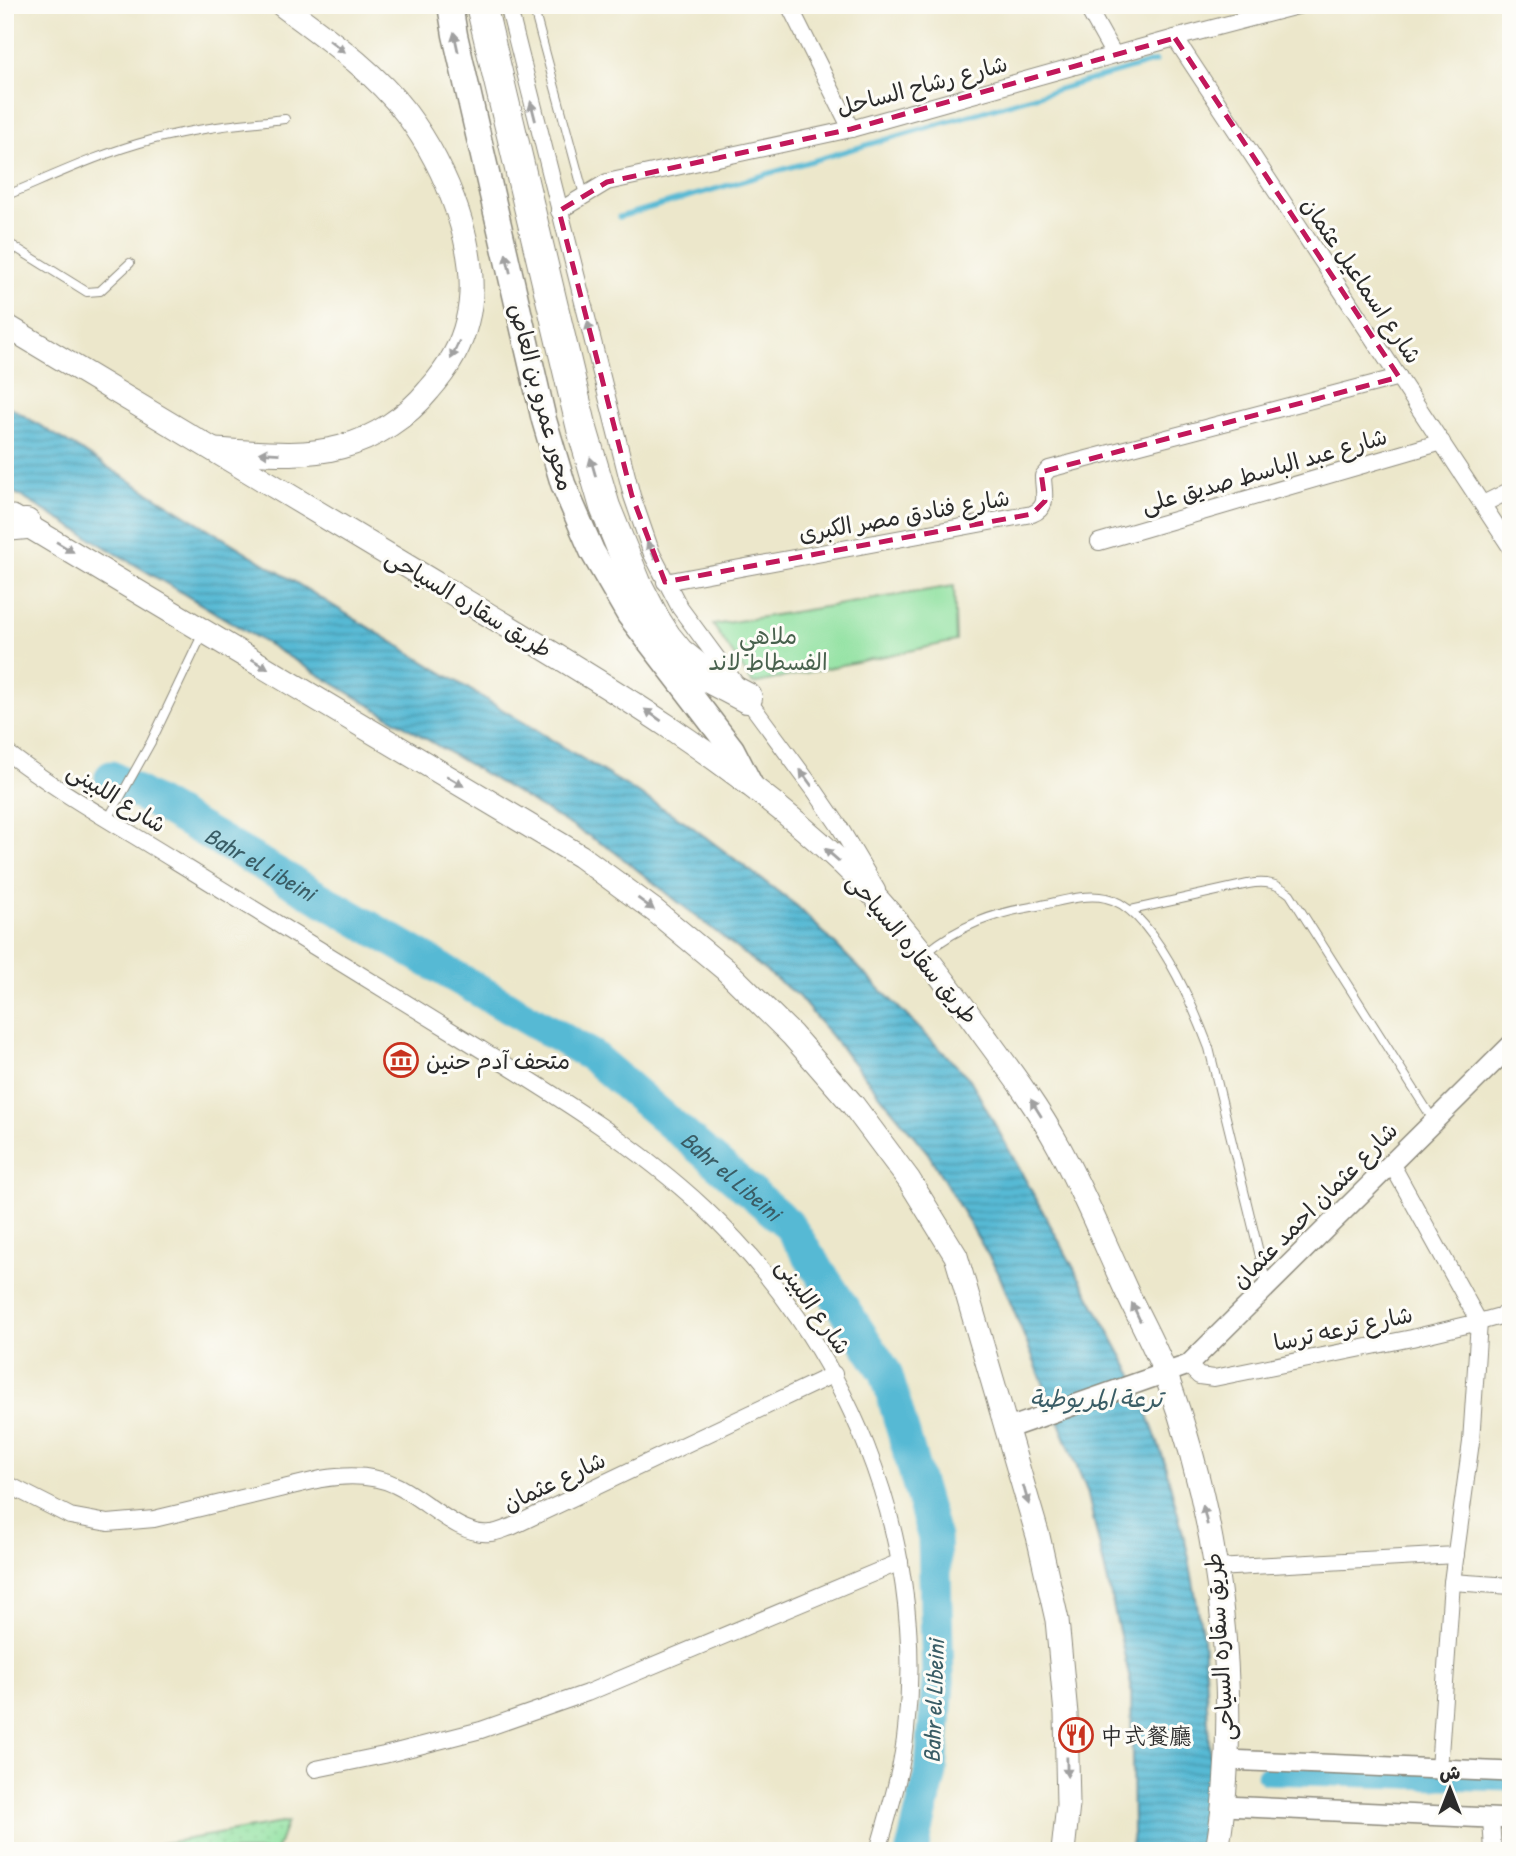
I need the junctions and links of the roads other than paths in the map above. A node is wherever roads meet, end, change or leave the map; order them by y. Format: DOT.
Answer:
graph roads {
  1 [pos="282,5"];
  2 [pos="450,5"];
  3 [pos="789,5"];
  4 [pos="1086,5"];
  5 [pos="1301,5"];
  6 [pos="499,6"];
  7 [pos="535,6"];
  8 [pos="1174,38"];
  9 [pos="1114,55"];
  10 [pos="285,119"];
  11 [pos="851,129"];
  12 [pos="584,195"];
  13 [pos="5,197"];
  14 [pos="559,211"];
  15 [pos="5,241"];
  16 [pos="15,247"];
  17 [pos="5,263"];
  18 [pos="130,263"];
  19 [pos="5,324"];
  20 [pos="1399,377"];
  21 [pos="1442,442"];
  22 [pos="211,450"];
  23 [pos="1511,490"];
  24 [pos="1483,504"];
  25 [pos="12,521"];
  26 [pos="1099,542"];
  27 [pos="1511,548"];
  28 [pos="665,582"];
  29 [pos="204,631"];
  30 [pos="747,698"];
  31 [pos="11,756"];
  32 [pos="5,773"];
  33 [pos="750,783"];
  34 [pos="112,812"];
  35 [pos="1131,910"];
  36 [pos="894,919"];
  37 [pos="923,954"];
  38 [pos="1511,1045"];
  39 [pos="1434,1121"];
  40 [pos="1391,1164"];
  41 [pos="1268,1286"];
  42 [pos="1511,1313"];
  43 [pos="1479,1322"];
  44 [pos="1188,1365"];
  45 [pos="834,1374"];
  46 [pos="1165,1374"];
  47 [pos="1016,1426"];
  48 [pos="5,1483"];
  49 [pos="1456,1555"];
  50 [pos="900,1562"];
  51 [pos="1214,1568"];
  52 [pos="1452,1582"];
  53 [pos="1511,1586"];
  54 [pos="1227,1760"];
  55 [pos="316,1769"];
  56 [pos="1438,1769"];
  57 [pos="1511,1772"];
  58 [pos="1225,1806"];
  59 [pos="1491,1818"];
  60 [pos="1511,1819"];
  61 [pos="878,1851"];
  62 [pos="1063,1851"];
  63 [pos="1217,1851"];
  64 [pos="1493,1851"];
  1 -- 22 [label="main road, one-way"];
  33 -- 2 [label="main road, محور عمرو بن العاص, one-way"];
  3 -- 11 [label="street"];
  4 -- 9 [label="street"];
  5 -- 8 [label="street, شارع رشاح الساحل"];
  6 -- 7 [label="street"];
  14 -- 6 [label="street, one-way"];
  30 -- 6 [label="highway, one-way"];
  7 -- 12 [label="lane"];
  8 -- 9 [label="street, شارع رشاح الساحل"];
  8 -- 20 [label="street, شارع اسماعيل عثمان"];
  9 -- 11 [label="street, شارع رشاح الساحل"];
  10 -- 13 [label="lane"];
  11 -- 12 [label="street, شارع رشاح الساحل"];
  12 -- 14 [label="street, شارع رشاح الساحل"];
  28 -- 14 [label="street, one-way"];
  15 -- 16 [label="lane"];
  16 -- 17 [label="lane"];
  16 -- 18 [label="lane"];
  19 -- 22 [label="main road, طريق سقاره السياحى"];
  20 -- 21 [label="street, شارع اسماعيل عثمان"];
  20 -- 28 [label="street, شارع فنادق مصر الكبرى"];
  21 -- 24 [label="street, شارع اسماعيل عثمان"];
  21 -- 26 [label="street, شارع عبد الباسط صديق على"];
  33 -- 22 [label="main road, طريق سقاره السياحى, one-way"];
  23 -- 24 [label="street"];
  24 -- 27 [label="street, شارع اسماعيل عثمان"];
  25 -- 29 [label="main road, one-way"];
  28 -- 30 [label="street"];
  29 -- 34 [label="lane"];
  29 -- 47 [label="main road, one-way"];
  36 -- 30 [label="street, one-way"];
  31 -- 32 [label="street"];
  31 -- 34 [label="street, شارع اللبينى"];
  36 -- 33 [label="main road, طريق سقاره السياحى, one-way"];
  34 -- 45 [label="street, شارع اللبينى"];
  35 -- 37 [label="lane"];
  35 -- 39 [label="lane"];
  35 -- 41 [label="lane"];
  36 -- 37 [label="main road, طريق سقاره السياحى"];
  46 -- 37 [label="main road, طريق سقاره السياحى, one-way"];
  38 -- 39 [label="street, شارع عثمان احمد عثمان"];
  39 -- 40 [label="street, شارع عثمان احمد عثمان"];
  40 -- 41 [label="street, شارع عثمان احمد عثمان"];
  40 -- 43 [label="street"];
  41 -- 44 [label="street, شارع عثمان احمد عثمان"];
  42 -- 43 [label="street, شارع ترعه ترسا"];
  43 -- 44 [label="street, شارع ترعه ترسا"];
  43 -- 49 [label="street"];
  44 -- 46 [label="street, شارع عثمان احمد عثمان"];
  45 -- 48 [label="street, شارع عثمان"];
  45 -- 50 [label="street, شارع اللبينى"];
  46 -- 47 [label="street, شارع عثمان احمد عثمان"];
  51 -- 46 [label="main road, طريق سقاره السياحى, one-way"];
  47 -- 62 [label="main road, one-way"];
  49 -- 51 [label="street"];
  49 -- 52 [label="street"];
  50 -- 55 [label="street"];
  50 -- 61 [label="street, شارع اللبينى"];
  51 -- 54 [label="main road, طريق سقاره السياحى"];
  52 -- 53 [label="street"];
  52 -- 56 [label="street"];
  54 -- 56 [label="street"];
  54 -- 58 [label="main road, طريق سقاره السياحى"];
  56 -- 57 [label="street"];
  58 -- 59 [label="street"];
  58 -- 63 [label="main road, طريق سقاره السياحى"];
  59 -- 60 [label="street"];
  59 -- 64 [label="street"];
}
